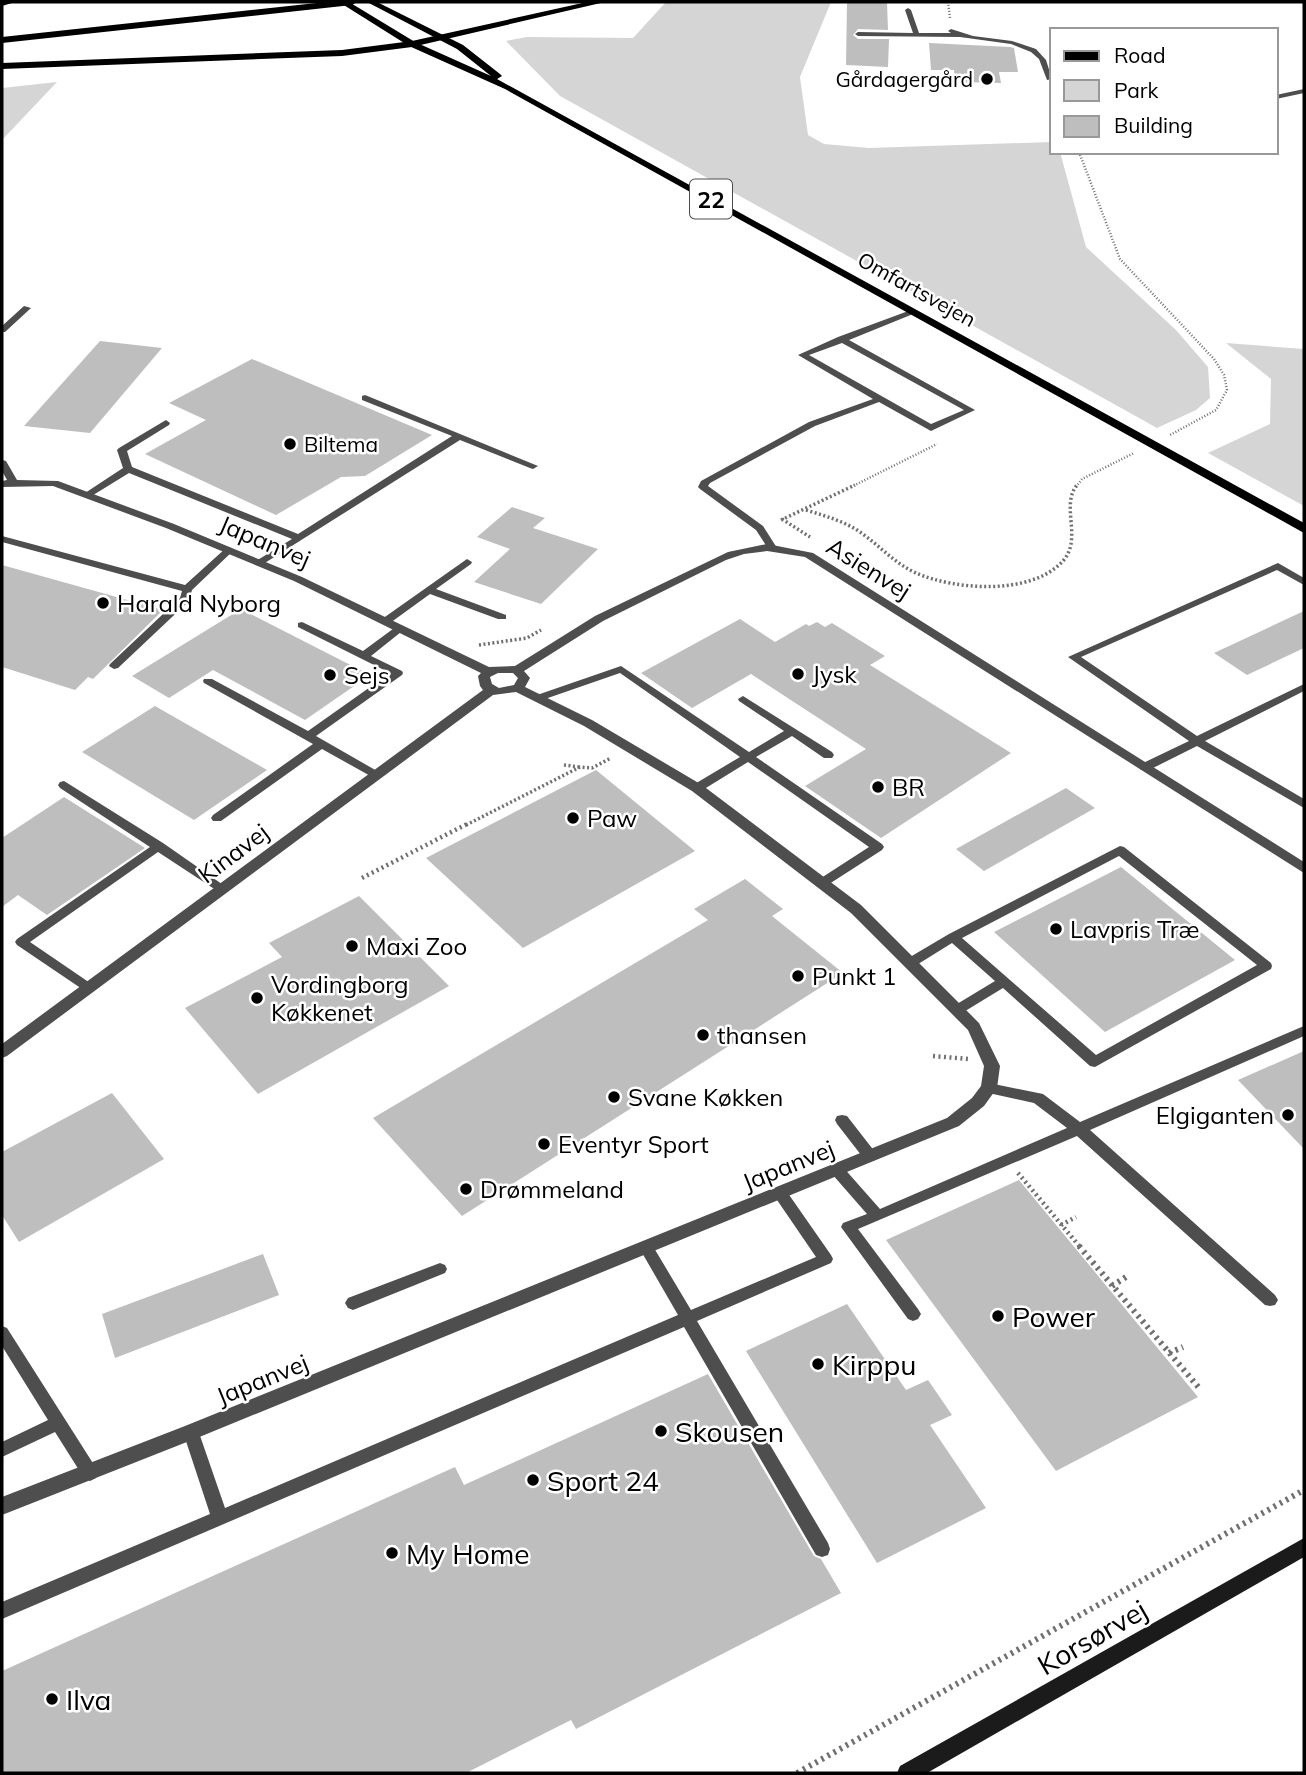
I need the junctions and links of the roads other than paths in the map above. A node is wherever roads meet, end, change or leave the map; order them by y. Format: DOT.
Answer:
graph roads {
  1 [pos="10,2"];
  2 [pos="270,2"];
  3 [pos="343,2"];
  4 [pos="371,2"];
  5 [pos="600,2"];
  6 [pos="2,3"];
  7 [pos="352,4"];
  8 [pos="908,10"];
  9 [pos="2,30"];
  10 [pos="951,31"];
  11 [pos="858,34"];
  12 [pos="916,35"];
  13 [pos="959,35"];
  14 [pos="438,36"];
  15 [pos="2,40"];
  16 [pos="412,44"];
  17 [pos="1035,53"];
  18 [pos="1050,54"];
  19 [pos="2,66"];
  20 [pos="1049,79"];
  21 [pos="508,87"];
  22 [pos="1304,91"];
  23 [pos="1278,97"];
  24 [pos="27,308"];
  25 [pos="914,312"];
  26 [pos="2,330"];
  27 [pos="841,339"];
  28 [pos="365,398"];
  29 [pos="880,399"];
  30 [pos="166,423"];
  31 [pos="458,436"];
  32 [pos="2,463"];
  33 [pos="533,466"];
  34 [pos="128,469"];
  35 [pos="8,483"];
  36 [pos="87,495"];
  37 [pos="1304,529"];
  38 [pos="2,538"];
  39 [pos="299,538"];
  40 [pos="772,548"];
  41 [pos="229,550"];
  42 [pos="467,562"];
  43 [pos="260,563"];
  44 [pos="1304,582"];
  45 [pos="187,589"];
  46 [pos="429,590"];
  47 [pos="502,617"];
  48 [pos="386,621"];
  49 [pos="302,625"];
  50 [pos="401,628"];
  51 [pos="365,656"];
  52 [pos="114,666"];
  53 [pos="517,670"];
  54 [pos="489,672"];
  55 [pos="208,681"];
  56 [pos="1304,687"];
  57 [pos="518,688"];
  58 [pos="491,690"];
  59 [pos="541,697"];
  60 [pos="743,699"];
  61 [pos="792,732"];
  62 [pos="307,737"];
  63 [pos="1197,740"];
  64 [pos="321,744"];
  65 [pos="828,755"];
  66 [pos="748,757"];
  67 [pos="1145,767"];
  68 [pos="377,775"];
  69 [pos="64,785"];
  70 [pos="697,788"];
  71 [pos="1304,804"];
  72 [pos="217,818"];
  73 [pos="159,846"];
  74 [pos="1304,868"];
  75 [pos="822,883"];
  76 [pos="223,889"];
  77 [pos="953,937"];
  78 [pos="910,963"];
  79 [pos="1005,981"];
  80 [pos="88,988"];
  81 [pos="957,1010"];
  82 [pos="1304,1031"];
  83 [pos="2,1052"];
  84 [pos="989,1088"];
  85 [pos="842,1120"];
  86 [pos="1077,1128"];
  87 [pos="870,1156"];
  88 [pos="837,1170"];
  89 [pos="780,1193"];
  90 [pos="878,1216"];
  91 [pos="646,1247"];
  92 [pos="440,1269"];
  93 [pos="1270,1300"];
  94 [pos="353,1303"];
  95 [pos="913,1314"];
  96 [pos="687,1318"];
  97 [pos="2,1333"];
  98 [pos="58,1423"];
  99 [pos="191,1432"];
  100 [pos="2,1450"];
  101 [pos="90,1473"];
  102 [pos="2,1506"];
  103 [pos="220,1518"];
  104 [pos="1304,1547"];
  105 [pos="822,1549"];
  106 [pos="2,1611"];
  107 [pos="907,1773"];
  1 -- 6 [label="highway"];
  2 -- 9 [label="highway"];
  3 -- 7 [label="main road, Omfartsvejen / 22"];
  4 -- 14 [label="main road, Omfartsvejen / 22"];
  5 -- 14 [label="highway"];
  7 -- 14 [label="main road"];
  7 -- 15 [label="highway"];
  7 -- 16 [label="main road, Omfartsvejen / 22"];
  8 -- 12 [label="lane"];
  10 -- 13 [label="lane"];
  11 -- 12 [label="lane"];
  12 -- 13 [label="lane"];
  13 -- 17 [label="lane"];
  14 -- 16 [label="highway"];
  14 -- 21 [label="main road, Omfartsvejen / 22"];
  16 -- 19 [label="highway"];
  16 -- 21 [label="main road, Omfartsvejen / 22"];
  17 -- 18 [label="lane"];
  17 -- 20 [label="lane"];
  21 -- 25 [label="main road, Omfartsvejen / 22"];
  22 -- 23 [label="street"];
  24 -- 26 [label="lane"];
  25 -- 27 [label="lane"];
  25 -- 37 [label="main road, Omfartsvejen / 22"];
  27 -- 29 [label="lane"];
  27 -- 29 [label="lane"];
  28 -- 31 [label="lane"];
  29 -- 40 [label="lane"];
  30 -- 34 [label="lane"];
  31 -- 33 [label="lane"];
  31 -- 39 [label="lane"];
  32 -- 35 [label="street, Japanvej"];
  34 -- 36 [label="lane"];
  34 -- 39 [label="lane"];
  35 -- 36 [label="street, Japanvej"];
  36 -- 41 [label="street, Japanvej"];
  38 -- 45 [label="lane"];
  39 -- 43 [label="lane"];
  40 -- 53 [label="street, Asienvej"];
  40 -- 67 [label="street, Asienvej"];
  41 -- 43 [label="street, Japanvej"];
  41 -- 45 [label="lane"];
  42 -- 46 [label="lane"];
  43 -- 48 [label="street, Japanvej"];
  44 -- 63 [label="lane"];
  45 -- 52 [label="lane"];
  46 -- 47 [label="lane"];
  46 -- 48 [label="lane"];
  48 -- 50 [label="street, Japanvej"];
  49 -- 51 [label="lane"];
  50 -- 51 [label="lane"];
  50 -- 54 [label="street, Japanvej"];
  51 -- 62 [label="lane"];
  53 -- 54 [label="street"];
  53 -- 57 [label="street"];
  54 -- 58 [label="street"];
  55 -- 62 [label="lane"];
  56 -- 63 [label="lane"];
  57 -- 58 [label="street"];
  57 -- 59 [label="street"];
  58 -- 68 [label="street, Kinavej"];
  59 -- 66 [label="lane"];
  59 -- 70 [label="street"];
  60 -- 61 [label="lane"];
  61 -- 65 [label="lane"];
  61 -- 66 [label="lane"];
  62 -- 64 [label="lane"];
  63 -- 67 [label="lane"];
  63 -- 71 [label="lane"];
  64 -- 68 [label="lane"];
  64 -- 72 [label="lane"];
  66 -- 70 [label="lane"];
  66 -- 75 [label="lane"];
  67 -- 74 [label="street, Asienvej"];
  68 -- 76 [label="street, Kinavej"];
  69 -- 73 [label="lane"];
  70 -- 75 [label="street"];
  73 -- 76 [label="lane"];
  73 -- 80 [label="lane"];
  75 -- 78 [label="street"];
  76 -- 80 [label="street, Kinavej"];
  77 -- 78 [label="lane"];
  77 -- 79 [label="lane"];
  77 -- 79 [label="lane"];
  78 -- 81 [label="street"];
  79 -- 81 [label="lane"];
  80 -- 83 [label="street, Kinavej"];
  81 -- 84 [label="street"];
  82 -- 86 [label="lane"];
  84 -- 86 [label="lane"];
  84 -- 87 [label="street, Japanvej"];
  85 -- 87 [label="lane"];
  86 -- 90 [label="lane"];
  86 -- 93 [label="lane"];
  87 -- 88 [label="street, Japanvej"];
  88 -- 89 [label="street, Japanvej"];
  88 -- 90 [label="lane"];
  89 -- 91 [label="street, Japanvej"];
  89 -- 96 [label="lane"];
  90 -- 95 [label="lane"];
  91 -- 96 [label="lane"];
  91 -- 99 [label="street, Japanvej"];
  92 -- 94 [label="lane"];
  96 -- 103 [label="lane"];
  96 -- 105 [label="lane"];
  97 -- 98 [label="lane"];
  98 -- 100 [label="lane"];
  98 -- 101 [label="lane"];
  99 -- 101 [label="street, Japanvej"];
  99 -- 103 [label="lane"];
  101 -- 102 [label="street, Japanvej"];
  103 -- 106 [label="lane"];
  104 -- 107 [label="main road, Korsørvej"];
}
